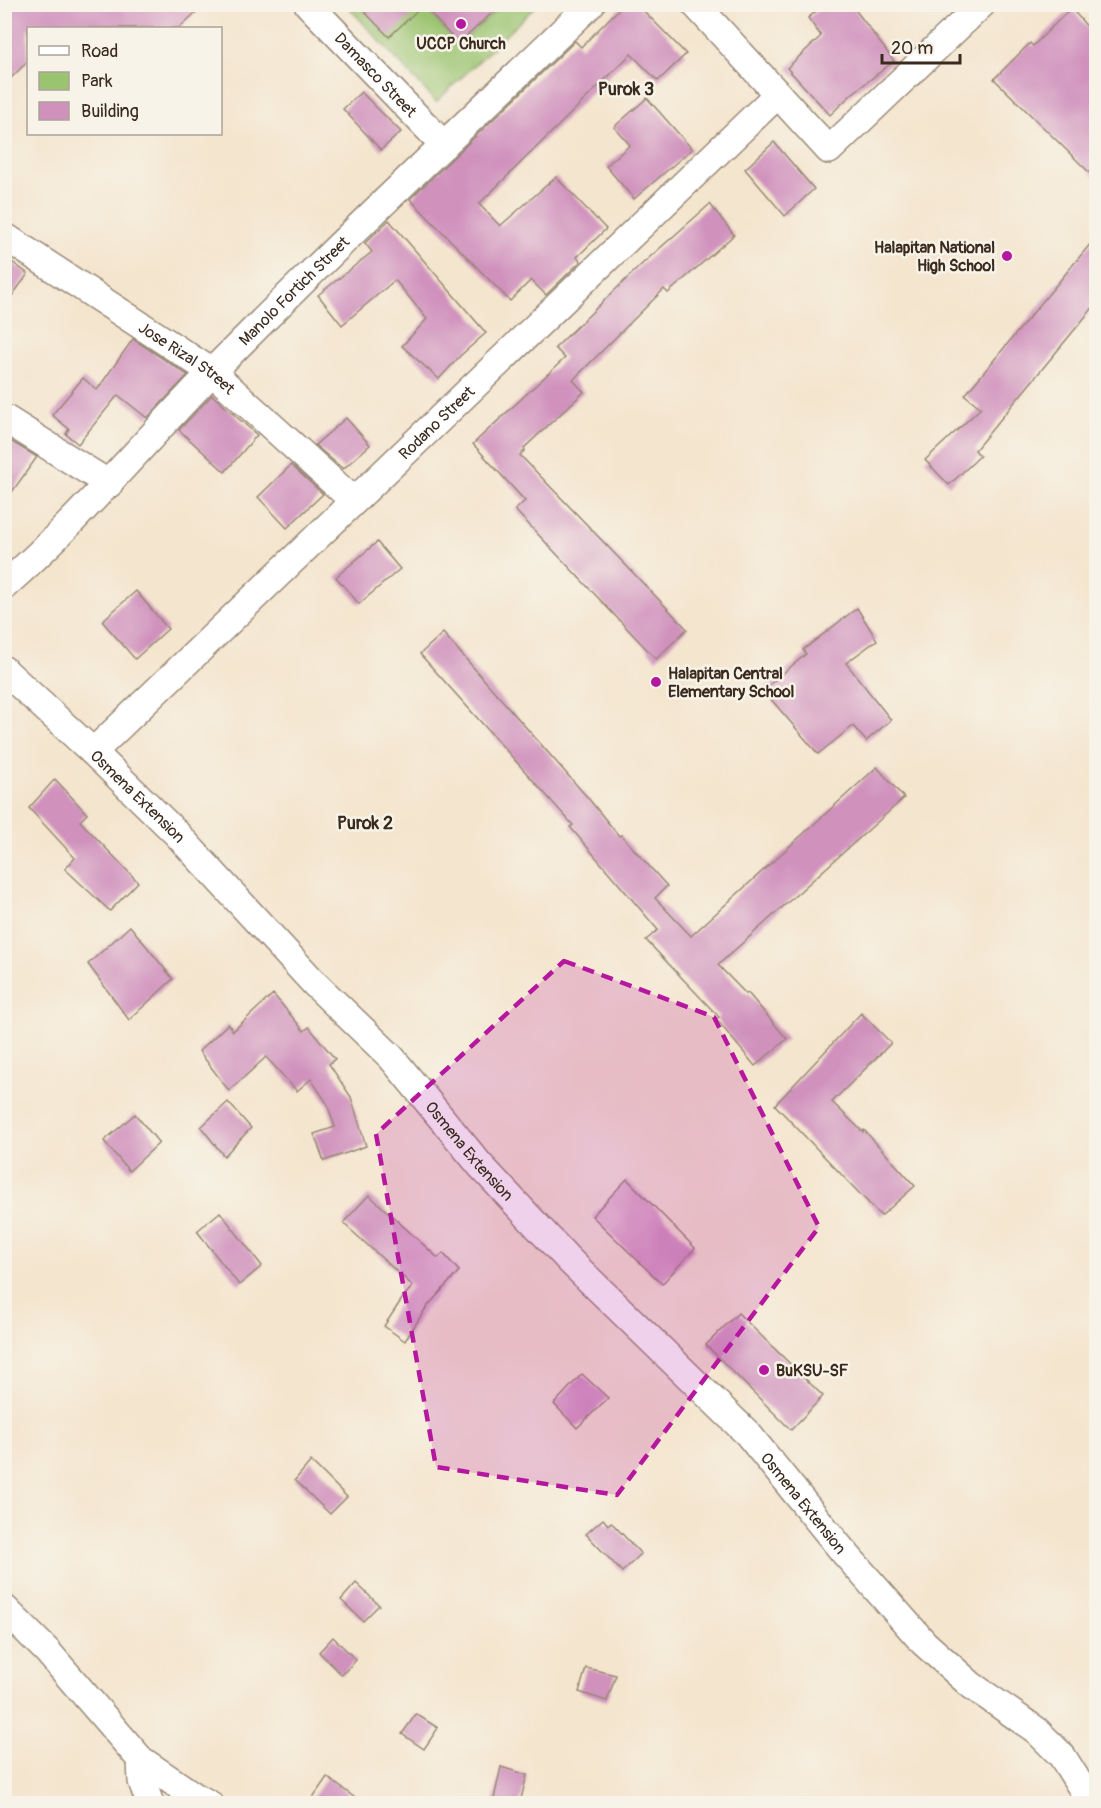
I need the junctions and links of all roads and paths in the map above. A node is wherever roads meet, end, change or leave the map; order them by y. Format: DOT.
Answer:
graph roads {
  1 [pos="308,4"];
  2 [pos="591,4"];
  3 [pos="695,4"];
  4 [pos="982,4"];
  5 [pos="778,94"];
  6 [pos="444,145"];
  7 [pos="4,236"];
  8 [pos="212,372"];
  9 [pos="4,418"];
  10 [pos="109,484"];
  11 [pos="354,501"];
  12 [pos="4,586"];
  13 [pos="4,670"];
  14 [pos="93,752"];
  15 [pos="4,1608"];
  16 [pos="141,1760"];
  17 [pos="150,1803"];
  18 [pos="209,1803"];
  19 [pos="1092,1803"];
  1 -- 6 [label="street, Damasco Street"];
  2 -- 6 [label="street, Manolo Fortich Street"];
  3 -- 5 [label="street"];
  4 -- 5 [label="street"];
  5 -- 11 [label="street, Rodano Street"];
  6 -- 8 [label="street, Manolo Fortich Street"];
  7 -- 8 [label="street, Jose Rizal Street"];
  8 -- 10 [label="street, Manolo Fortich Street"];
  8 -- 11 [label="street, Jose Rizal Street"];
  9 -- 10 [label="street"];
  10 -- 12 [label="street, Manolo Fortich Street"];
  11 -- 14 [label="street, Rodano Street"];
  13 -- 14 [label="street, Osmena Extension"];
  14 -- 19 [label="street, Osmena Extension"];
  15 -- 16 [label="street"];
  16 -- 17 [label="street"];
  16 -- 18 [label="street"];
}
